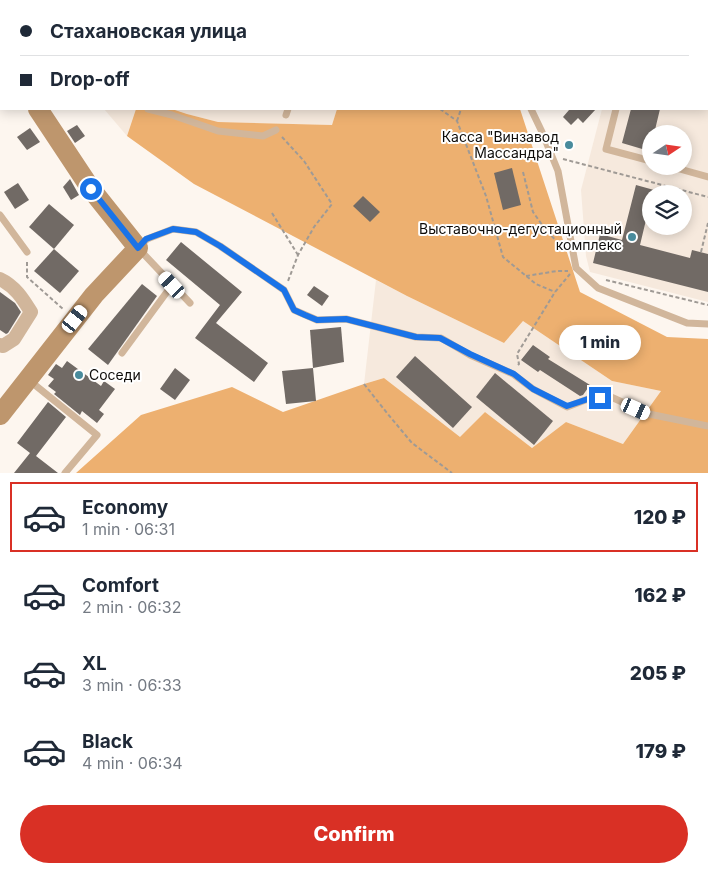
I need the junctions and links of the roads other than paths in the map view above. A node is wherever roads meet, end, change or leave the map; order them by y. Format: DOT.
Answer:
graph roads {
  1 [pos="39,110"];
  2 [pos="152,110"];
  3 [pos="531,110"];
  4 [pos="616,110"];
  5 [pos="276,130"];
  6 [pos="642,159"];
  7 [pos="692,172"];
  8 [pos="708,177"];
  9 [pos="0,215"];
  10 [pos="138,248"];
  11 [pos="27,252"];
  12 [pos="0,280"];
  13 [pos="172,285"];
  14 [pos="190,303"];
  15 [pos="708,324"];
  16 [pos="0,345"];
  17 [pos="122,354"];
  18 [pos="28,379"];
  19 [pos="0,415"];
  20 [pos="708,426"];
  21 [pos="65,473"];
  1 -- 10 [label="main road"];
  2 -- 5 [label="lane"];
  3 -- 15 [label="lane"];
  4 -- 6 [label="lane"];
  7 -- 8 [label="lane"];
  9 -- 11 [label="lane"];
  10 -- 13 [label="lane"];
  10 -- 18 [label="main road"];
  10 -- 20 [label="lane"];
  12 -- 16 [label="street"];
  13 -- 14 [label="lane"];
  13 -- 17 [label="lane"];
  18 -- 19 [label="main road"];
  18 -- 21 [label="lane"];
}
